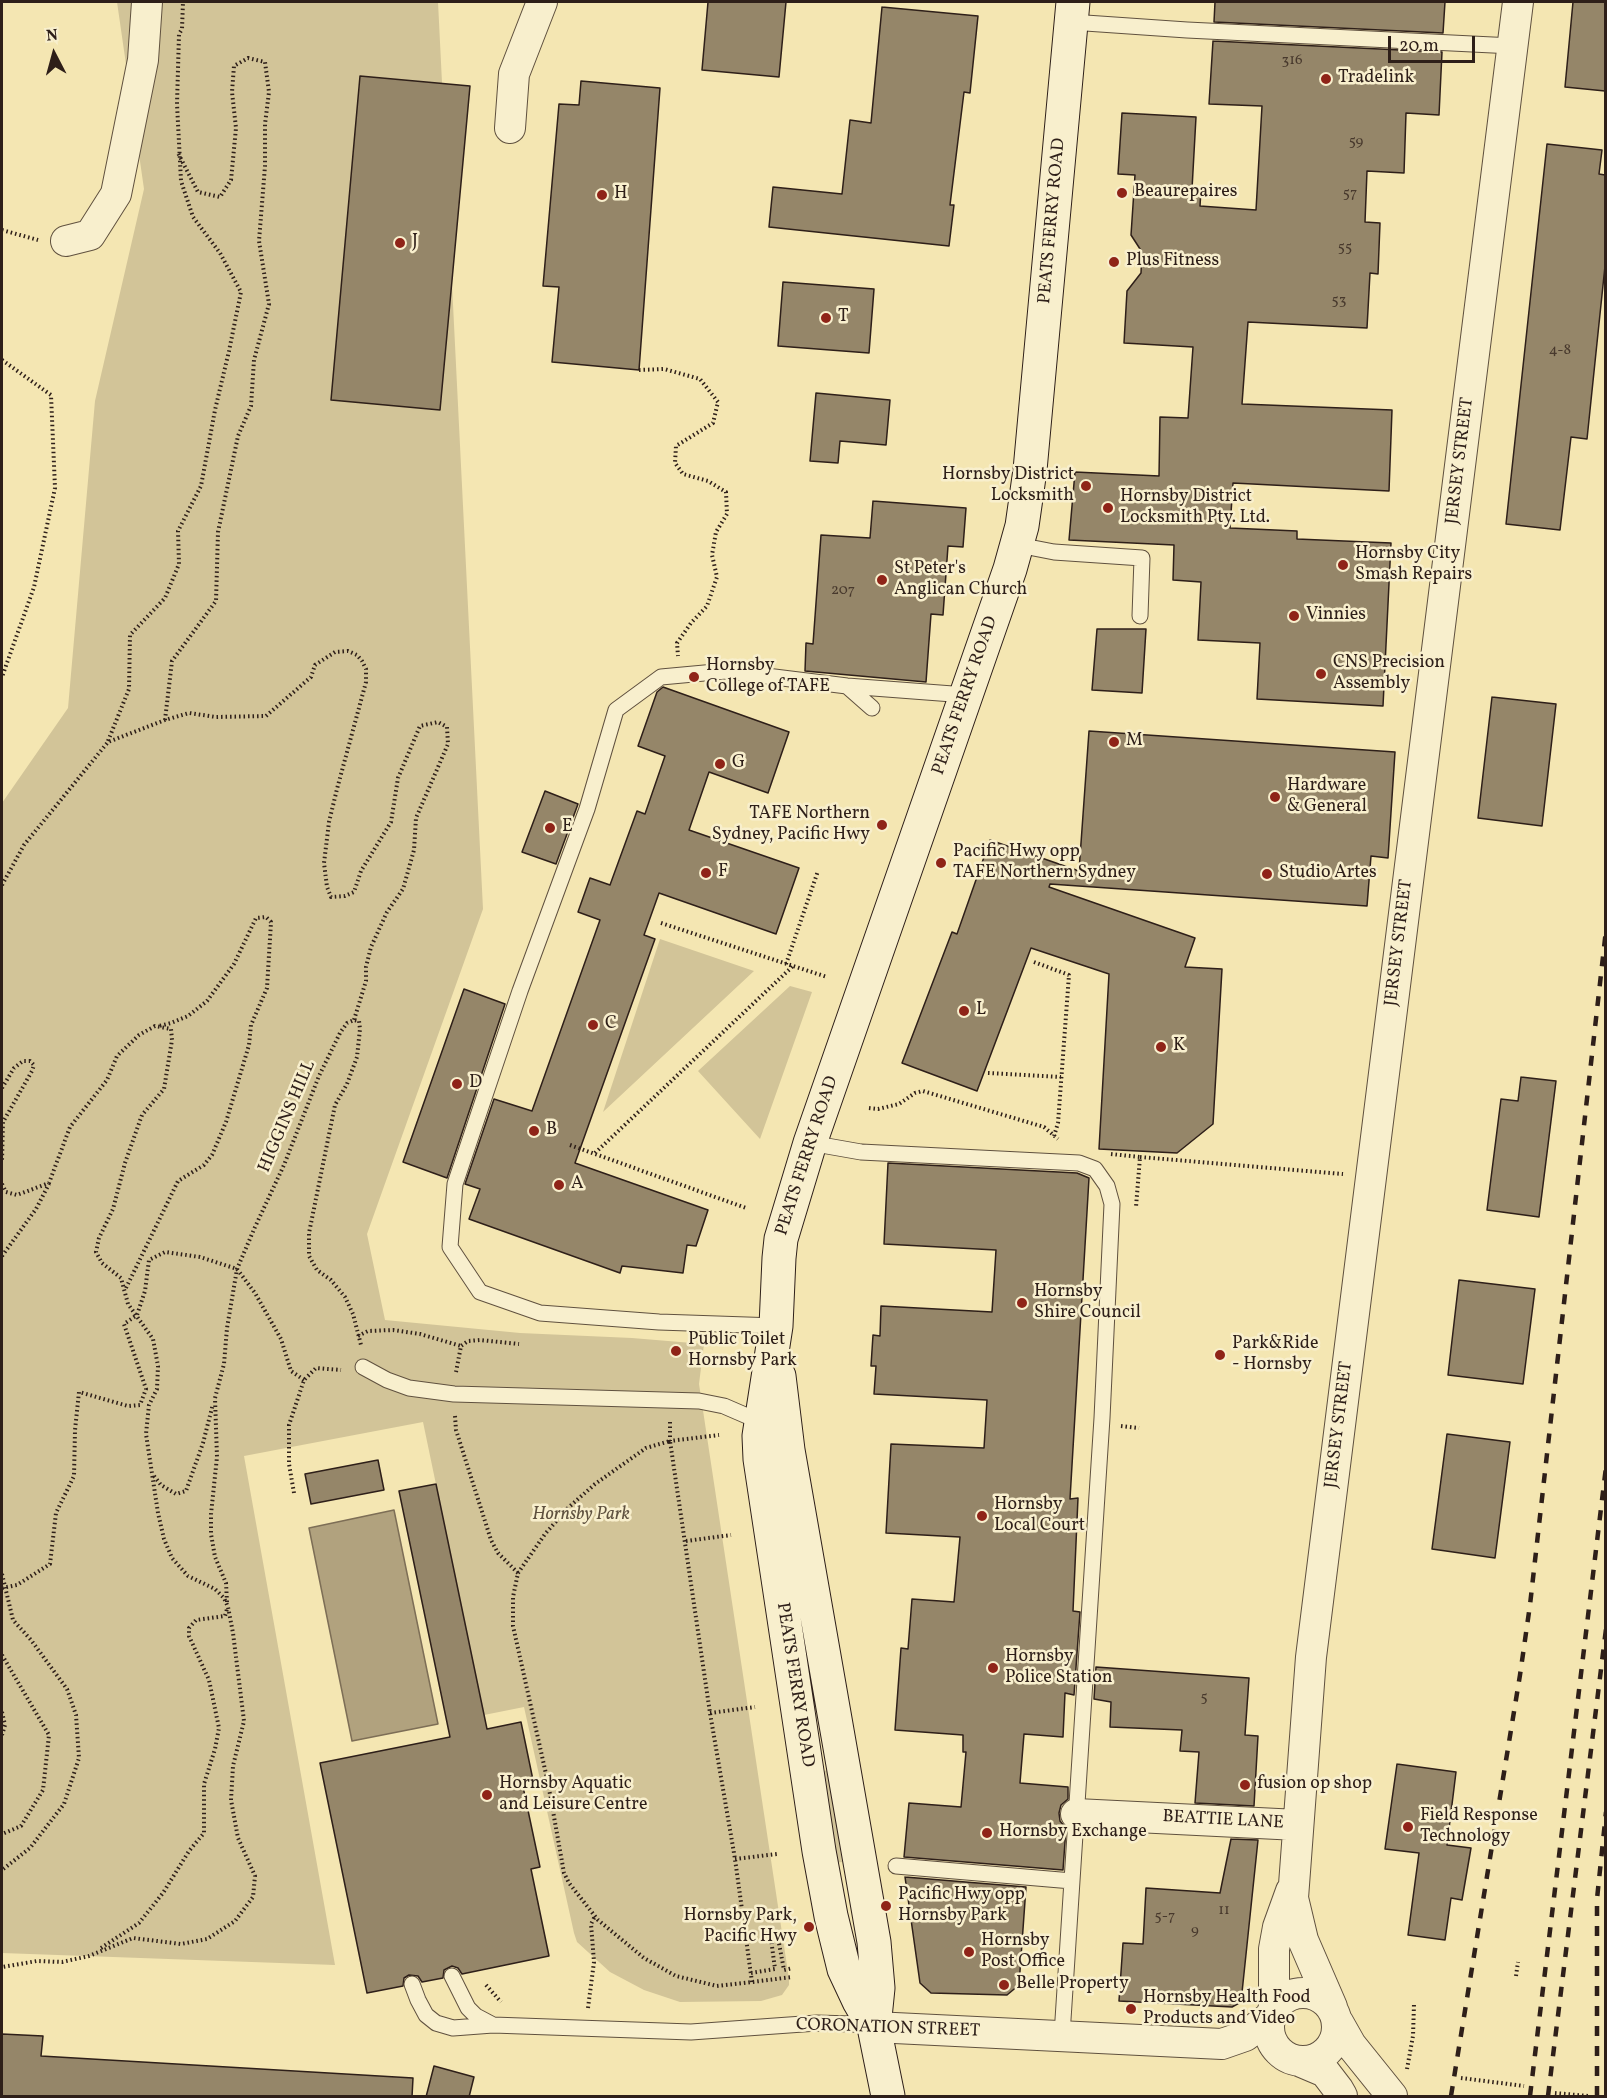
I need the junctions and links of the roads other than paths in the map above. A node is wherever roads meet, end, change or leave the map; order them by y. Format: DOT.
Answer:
graph roads {
  1 [pos="147,2"];
  2 [pos="542,2"];
  3 [pos="1518,2"];
  4 [pos="1072,12"];
  5 [pos="1513,46"];
  6 [pos="510,128"];
  7 [pos="66,241"];
  8 [pos="1018,545"];
  9 [pos="1140,616"];
  10 [pos="847,686"];
  11 [pos="966,695"];
  12 [pos="872,708"];
  13 [pos="810,1143"];
  14 [pos="776,1331"];
  15 [pos="363,1367"];
  16 [pos="760,1422"];
  17 [pos="1076,1814"];
  18 [pos="1298,1825"];
  19 [pos="896,1866"];
  20 [pos="1072,1881"];
  21 [pos="1293,1885"];
  22 [pos="452,1976"];
  23 [pos="412,1984"];
  24 [pos="1272,2012"];
  25 [pos="493,2025"];
  26 [pos="1340,2025"];
  27 [pos="874,2027"];
  28 [pos="1062,2035"];
  29 [pos="1212,2044"];
  30 [pos="1295,2060"];
  31 [pos="888,2097"];
  32 [pos="1342,2097"];
  33 [pos="1365,2097"];
  34 [pos="1392,2097"];
  1 -- 7 [label="street"];
  2 -- 6 [label="street"];
  3 -- 5 [label="street, JERSEY STREET"];
  4 -- 5 [label="lane"];
  4 -- 8 [label="main road, PEATS FERRY ROAD"];
  5 -- 18 [label="street, JERSEY STREET"];
  8 -- 9 [label="lane"];
  8 -- 11 [label="main road, PEATS FERRY ROAD"];
  10 -- 11 [label="lane"];
  10 -- 12 [label="lane"];
  10 -- 14 [label="lane"];
  11 -- 13 [label="main road, PEATS FERRY ROAD"];
  13 -- 14 [label="main road, PEATS FERRY ROAD"];
  13 -- 17 [label="lane"];
  14 -- 16 [label="main road, PEATS FERRY ROAD"];
  14 -- 27 [label="main road, PEATS FERRY ROAD"];
  15 -- 16 [label="lane"];
  16 -- 27 [label="main road, PEATS FERRY ROAD"];
  17 -- 18 [label="street, BEATTIE LANE"];
  17 -- 20 [label="lane"];
  18 -- 21 [label="street, JERSEY STREET"];
  19 -- 20 [label="lane"];
  20 -- 28 [label="lane"];
  21 -- 24 [label="street, JERSEY STREET"];
  21 -- 26 [label="street, JERSEY STREET"];
  22 -- 25 [label="lane"];
  23 -- 25 [label="lane, CORONATION STREET"];
  24 -- 26 [label="street"];
  24 -- 29 [label="street, CORONATION STREET"];
  24 -- 30 [label="street"];
  25 -- 27 [label="lane, CORONATION STREET"];
  26 -- 30 [label="street"];
  26 -- 33 [label="street"];
  26 -- 34 [label="street"];
  27 -- 28 [label="street, CORONATION STREET"];
  27 -- 31 [label="main road, PEATS FERRY ROAD"];
  28 -- 29 [label="street, CORONATION STREET"];
  29 -- 30 [label="street, CORONATION STREET"];
  30 -- 32 [label="street"];
}
